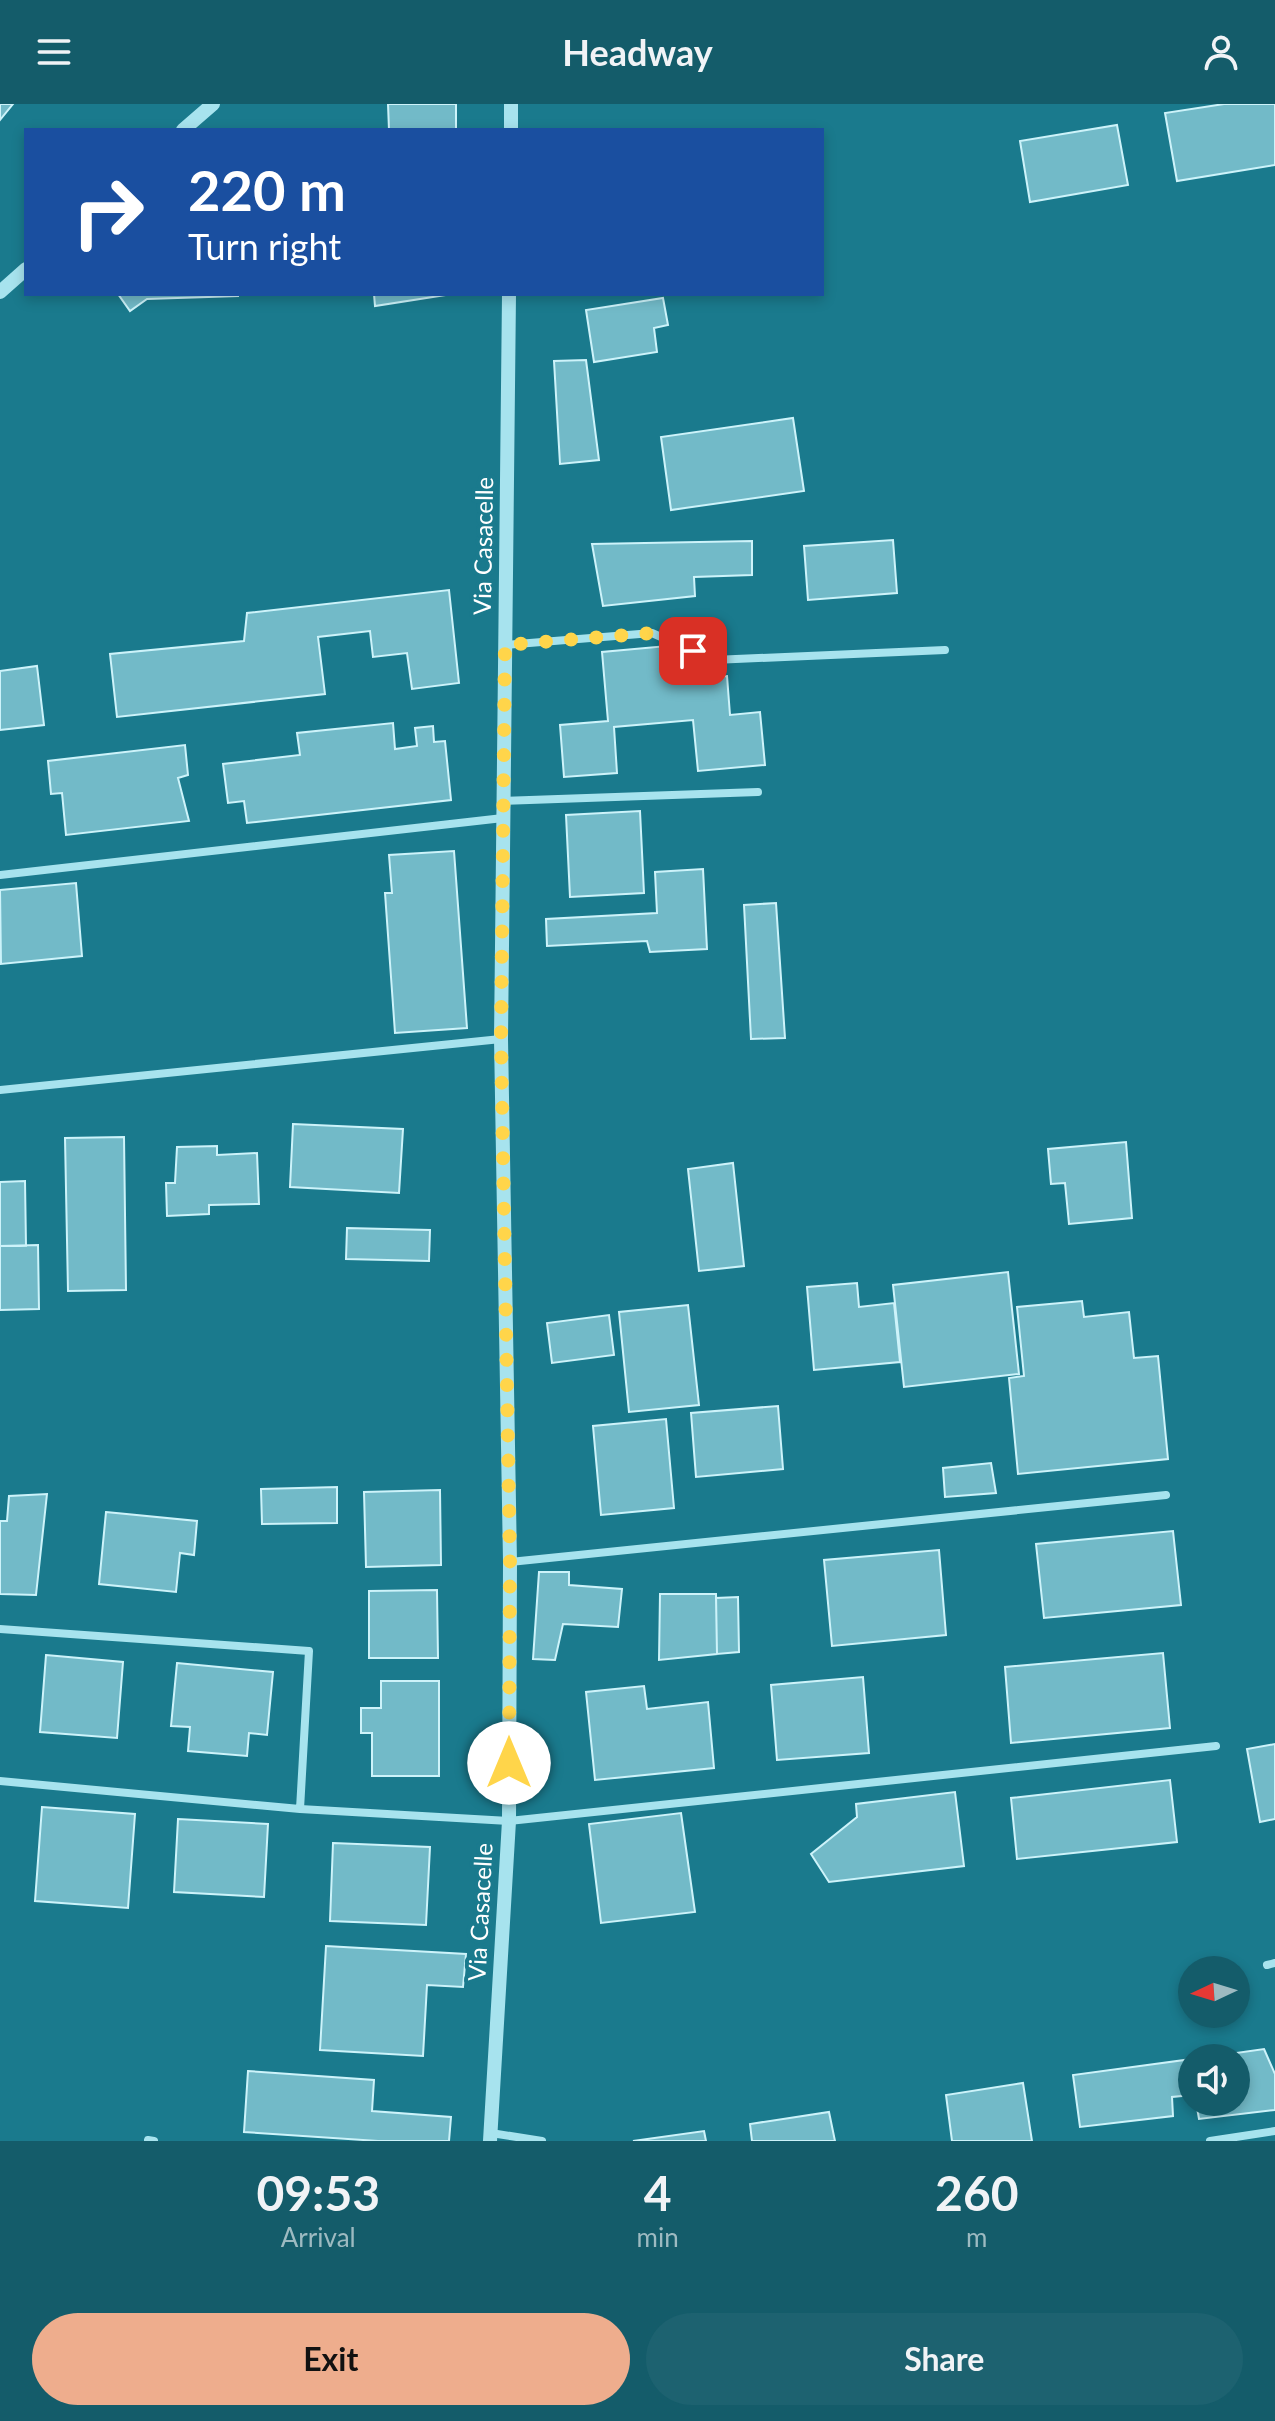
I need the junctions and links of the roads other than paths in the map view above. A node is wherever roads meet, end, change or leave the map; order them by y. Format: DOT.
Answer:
graph roads {
  1 [pos="213,104"];
  2 [pos="511,104"];
  3 [pos="185,128"];
  4 [pos="511,128"];
  5 [pos="24,271"];
  6 [pos="0,292"];
  7 [pos="509,296"];
  8 [pos="505,645"];
  9 [pos="945,650"];
  10 [pos="758,792"];
  11 [pos="503,801"];
  12 [pos="503,818"];
  13 [pos="0,875"];
  14 [pos="501,1039"];
  15 [pos="0,1090"];
  16 [pos="1166,1495"];
  17 [pos="510,1562"];
  18 [pos="0,1629"];
  19 [pos="1216,1746"];
  20 [pos="0,1781"];
  21 [pos="300,1809"];
  22 [pos="509,1821"];
  23 [pos="1275,2131"];
  24 [pos="491,2137"];
  25 [pos="148,2140"];
  26 [pos="154,2141"];
  27 [pos="542,2141"];
  28 [pos="1210,2141"];
  1 -- 3 [label="street"];
  2 -- 4 [label="street"];
  5 -- 6 [label="street"];
  7 -- 8 [label="street, Via Casacelle"];
  8 -- 9 [label="street"];
  8 -- 11 [label="street, Via Casacelle"];
  10 -- 11 [label="street"];
  11 -- 12 [label="street, Via Casacelle"];
  12 -- 13 [label="street"];
  12 -- 14 [label="street, Via Casacelle"];
  14 -- 15 [label="street"];
  14 -- 17 [label="street, Via Casacelle"];
  16 -- 17 [label="street"];
  17 -- 22 [label="street, Via Casacelle"];
  18 -- 21 [label="street"];
  19 -- 22 [label="street"];
  20 -- 21 [label="street"];
  21 -- 22 [label="street"];
  22 -- 24 [label="street, Via Casacelle"];
  23 -- 28 [label="street"];
  24 -- 27 [label="street"];
  25 -- 26 [label="street"];
}
